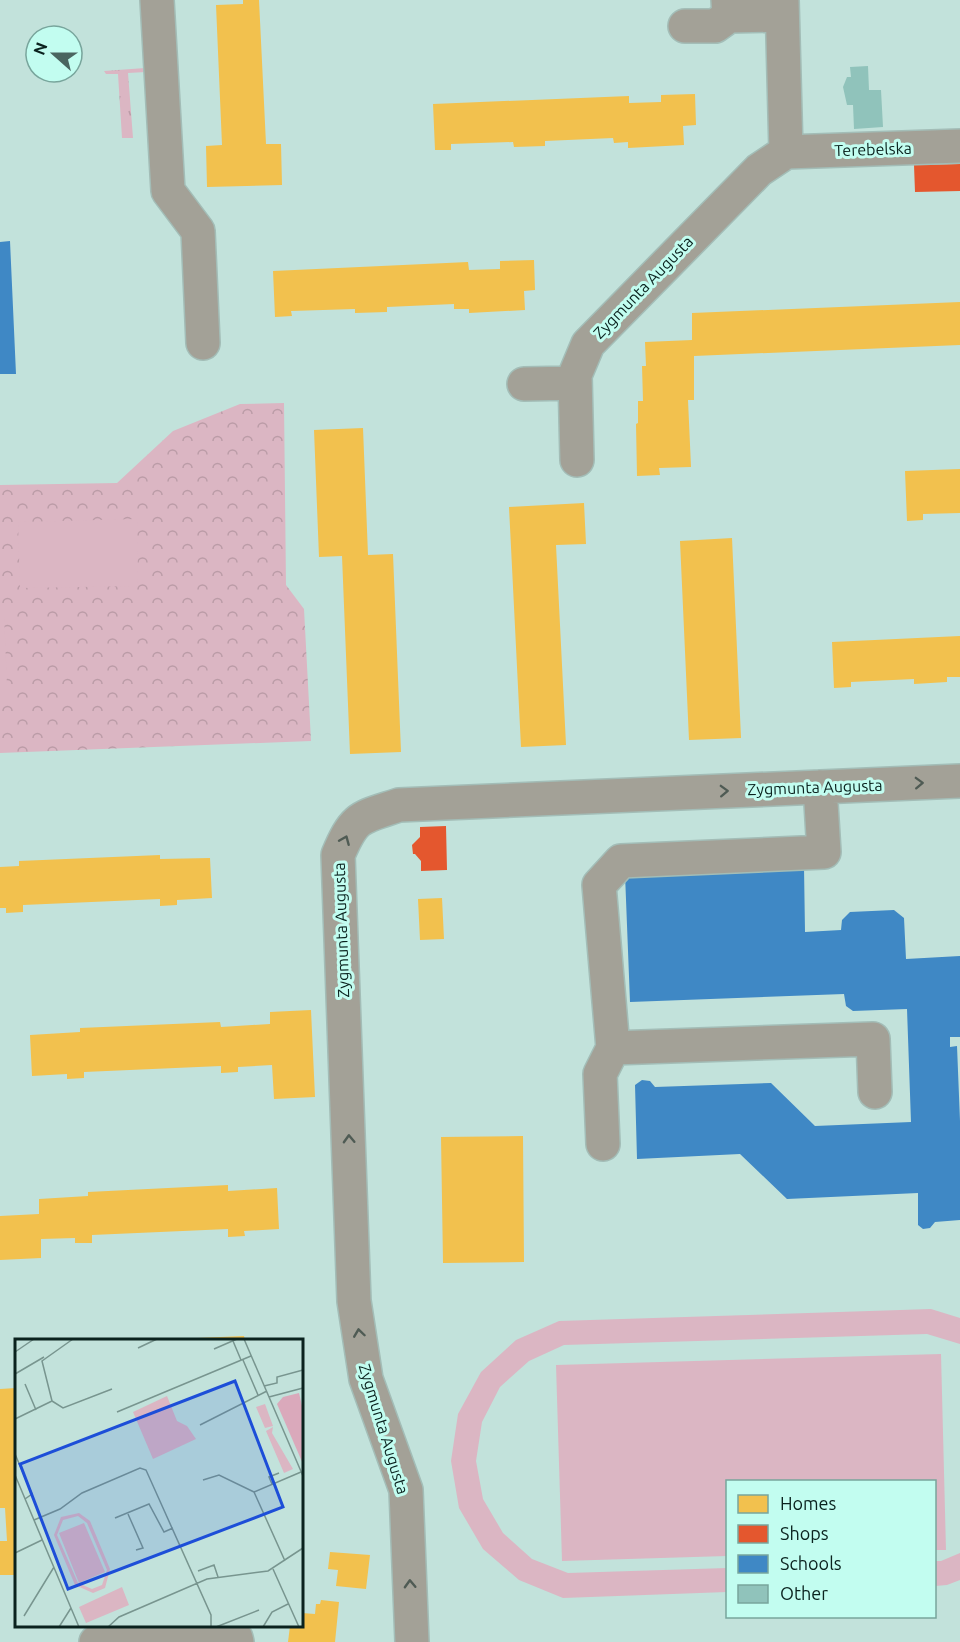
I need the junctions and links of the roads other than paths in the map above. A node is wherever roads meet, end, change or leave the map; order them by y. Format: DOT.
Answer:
graph roads {
  1 [pos="157,0"];
  2 [pos="729,8"];
  3 [pos="782,8"];
  4 [pos="686,26"];
  5 [pos="960,146"];
  6 [pos="786,152"];
  7 [pos="203,343"];
  8 [pos="575,383"];
  9 [pos="524,384"];
  10 [pos="577,460"];
  11 [pos="960,781"];
  12 [pos="820,787"];
  13 [pos="613,1048"];
  14 [pos="875,1092"];
  15 [pos="603,1144"];
  16 [pos="96,1642"];
  17 [pos="237,1642"];
  18 [pos="412,1642"];
  1 -- 7 [label="street"];
  2 -- 3 [label="street"];
  2 -- 4 [label="street"];
  3 -- 6 [label="street"];
  5 -- 6 [label="street, Terebelska"];
  6 -- 8 [label="street, Zygmunta Augusta"];
  8 -- 9 [label="street"];
  8 -- 10 [label="street, Zygmunta Augusta"];
  12 -- 11 [label="street, Zygmunta Augusta, one-way"];
  12 -- 13 [label="street"];
  18 -- 12 [label="street, Zygmunta Augusta, one-way"];
  13 -- 14 [label="street"];
  13 -- 15 [label="street"];
  16 -- 17 [label="street"];
}
